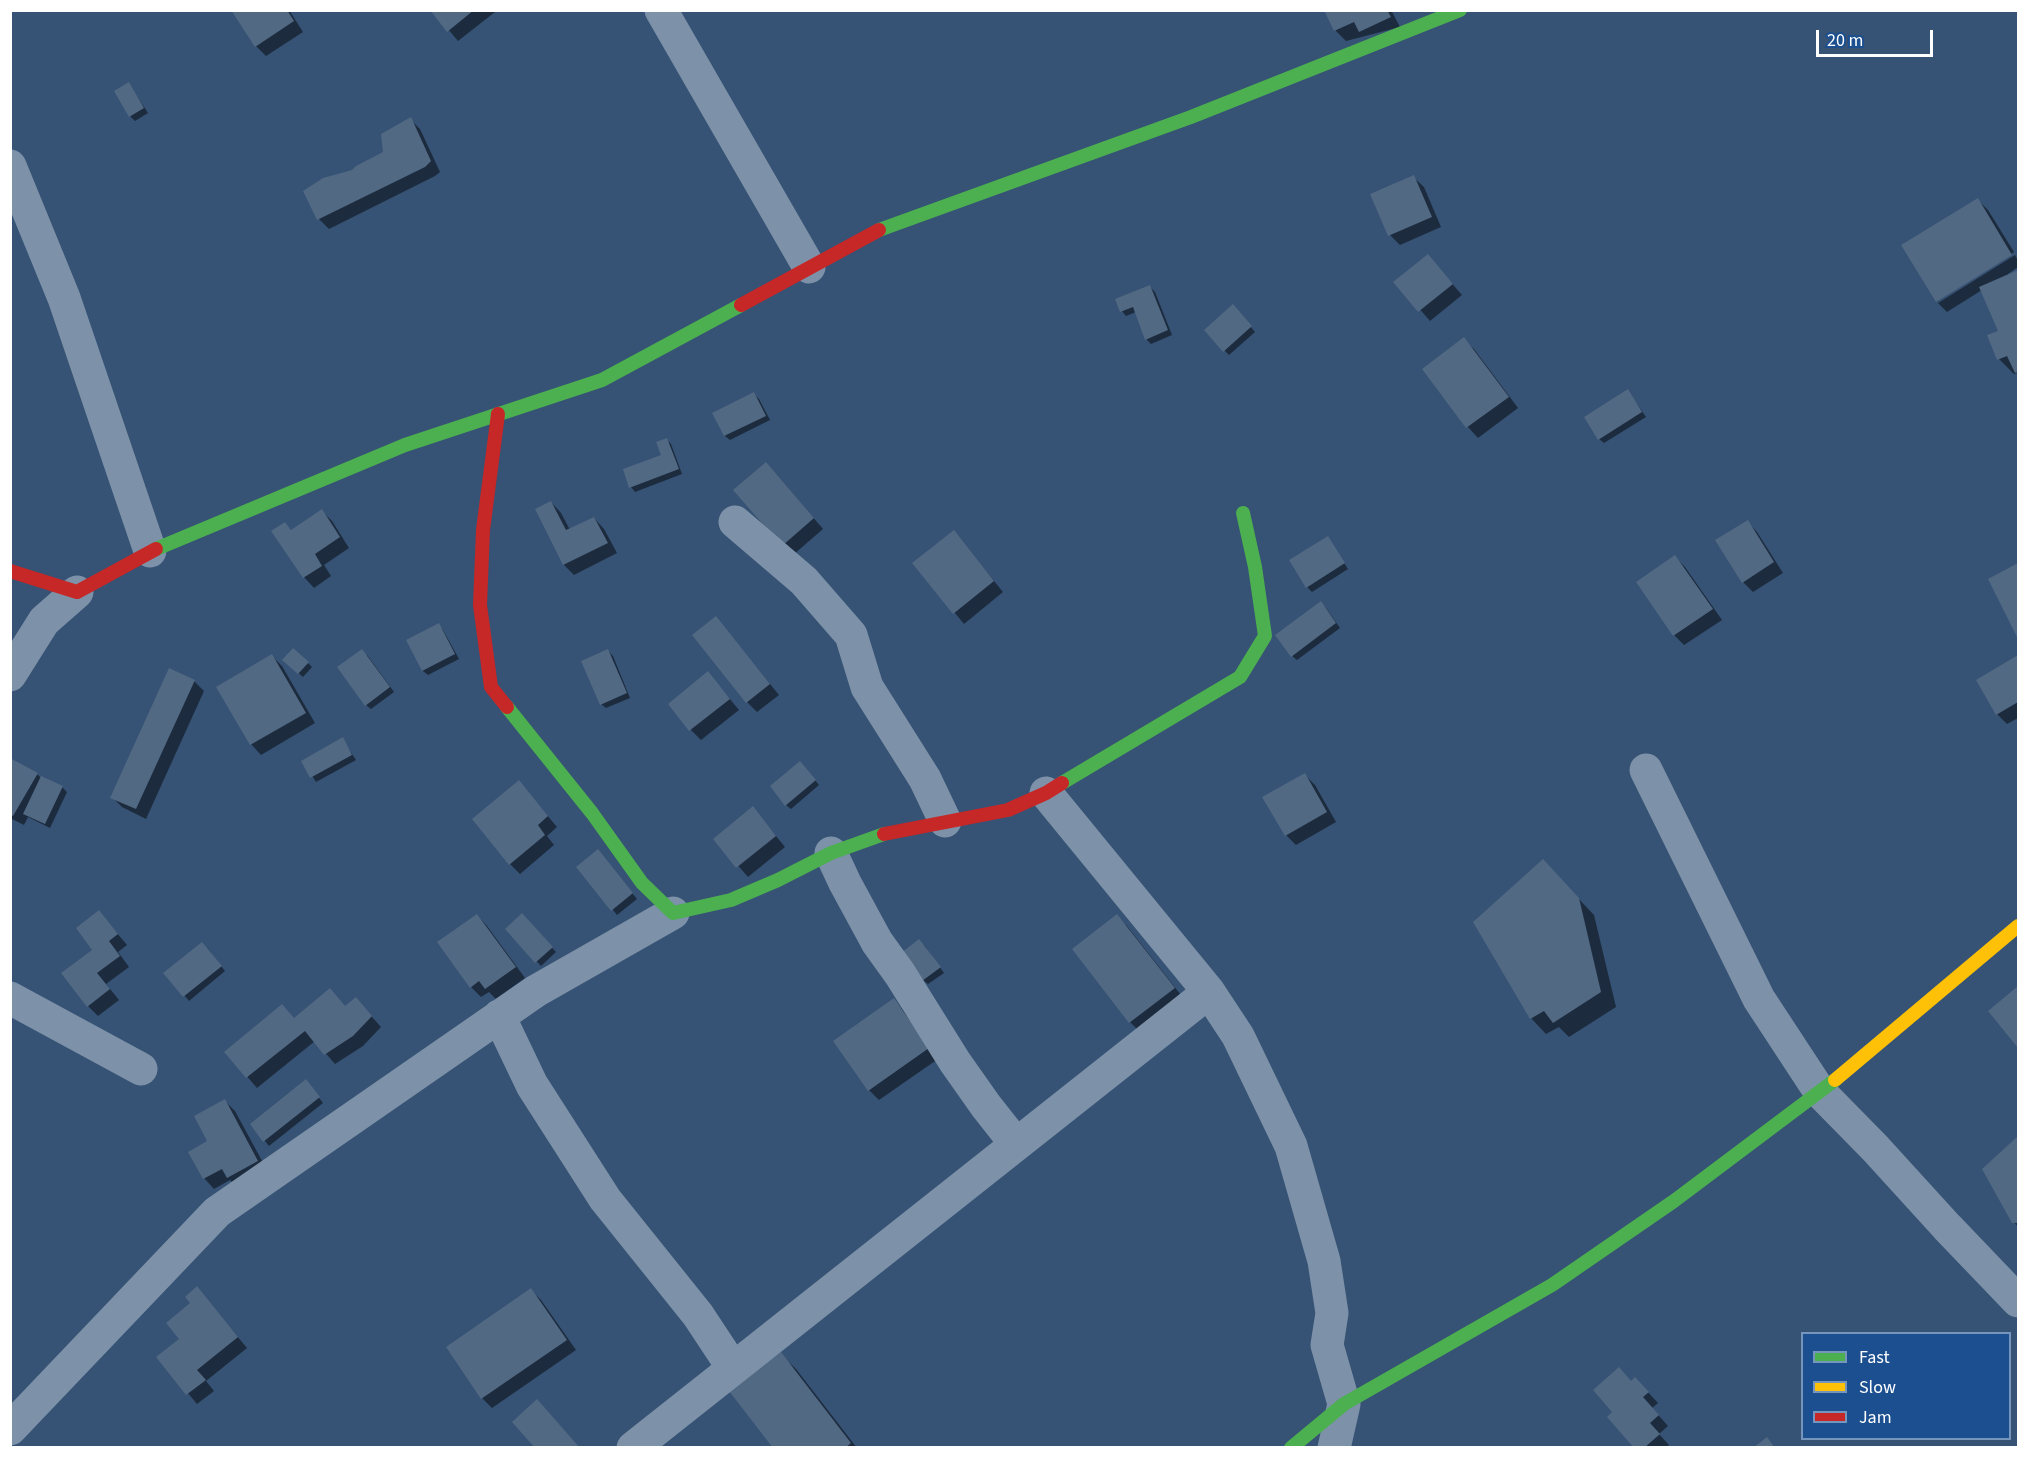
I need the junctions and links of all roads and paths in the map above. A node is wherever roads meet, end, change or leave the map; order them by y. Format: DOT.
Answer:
graph roads {
  1 [pos="661,10"];
  2 [pos="1460,10"];
  3 [pos="10,166"];
  4 [pos="809,267"];
  5 [pos="498,414"];
  6 [pos="1243,513"];
  7 [pos="735,522"];
  8 [pos="150,551"];
  9 [pos="10,571"];
  10 [pos="77,592"];
  11 [pos="10,675"];
  12 [pos="1646,770"];
  13 [pos="1046,793"];
  14 [pos="945,821"];
  15 [pos="831,853"];
  16 [pos="673,913"];
  17 [pos="2019,926"];
  18 [pos="1209,992"];
  19 [pos="10,998"];
  20 [pos="499,1016"];
  21 [pos="141,1069"];
  22 [pos="1820,1092"];
  23 [pos="1016,1144"];
  24 [pos="2019,1301"];
  25 [pos="734,1368"];
  26 [pos="1344,1404"];
  27 [pos="10,1429"];
  28 [pos="633,1448"];
  29 [pos="1292,1448"];
  30 [pos="1334,1448"];
  1 -- 4 [label="street"];
  2 -- 4 [label="street"];
  3 -- 8 [label="street"];
  4 -- 5 [label="street"];
  5 -- 8 [label="street"];
  5 -- 16 [label="street"];
  6 -- 13 [label="street"];
  7 -- 14 [label="street"];
  8 -- 10 [label="street"];
  9 -- 10 [label="street"];
  10 -- 11 [label="street"];
  12 -- 22 [label="street"];
  13 -- 14 [label="street"];
  13 -- 18 [label="street"];
  14 -- 15 [label="street"];
  15 -- 16 [label="street"];
  15 -- 23 [label="street"];
  16 -- 20 [label="street"];
  17 -- 22 [label="street"];
  18 -- 23 [label="street"];
  18 -- 26 [label="street"];
  19 -- 21 [label="street"];
  20 -- 25 [label="street"];
  20 -- 27 [label="street"];
  22 -- 24 [label="street"];
  22 -- 26 [label="street"];
  23 -- 25 [label="street"];
  25 -- 28 [label="street"];
  26 -- 29 [label="street"];
  26 -- 30 [label="street"];
}
